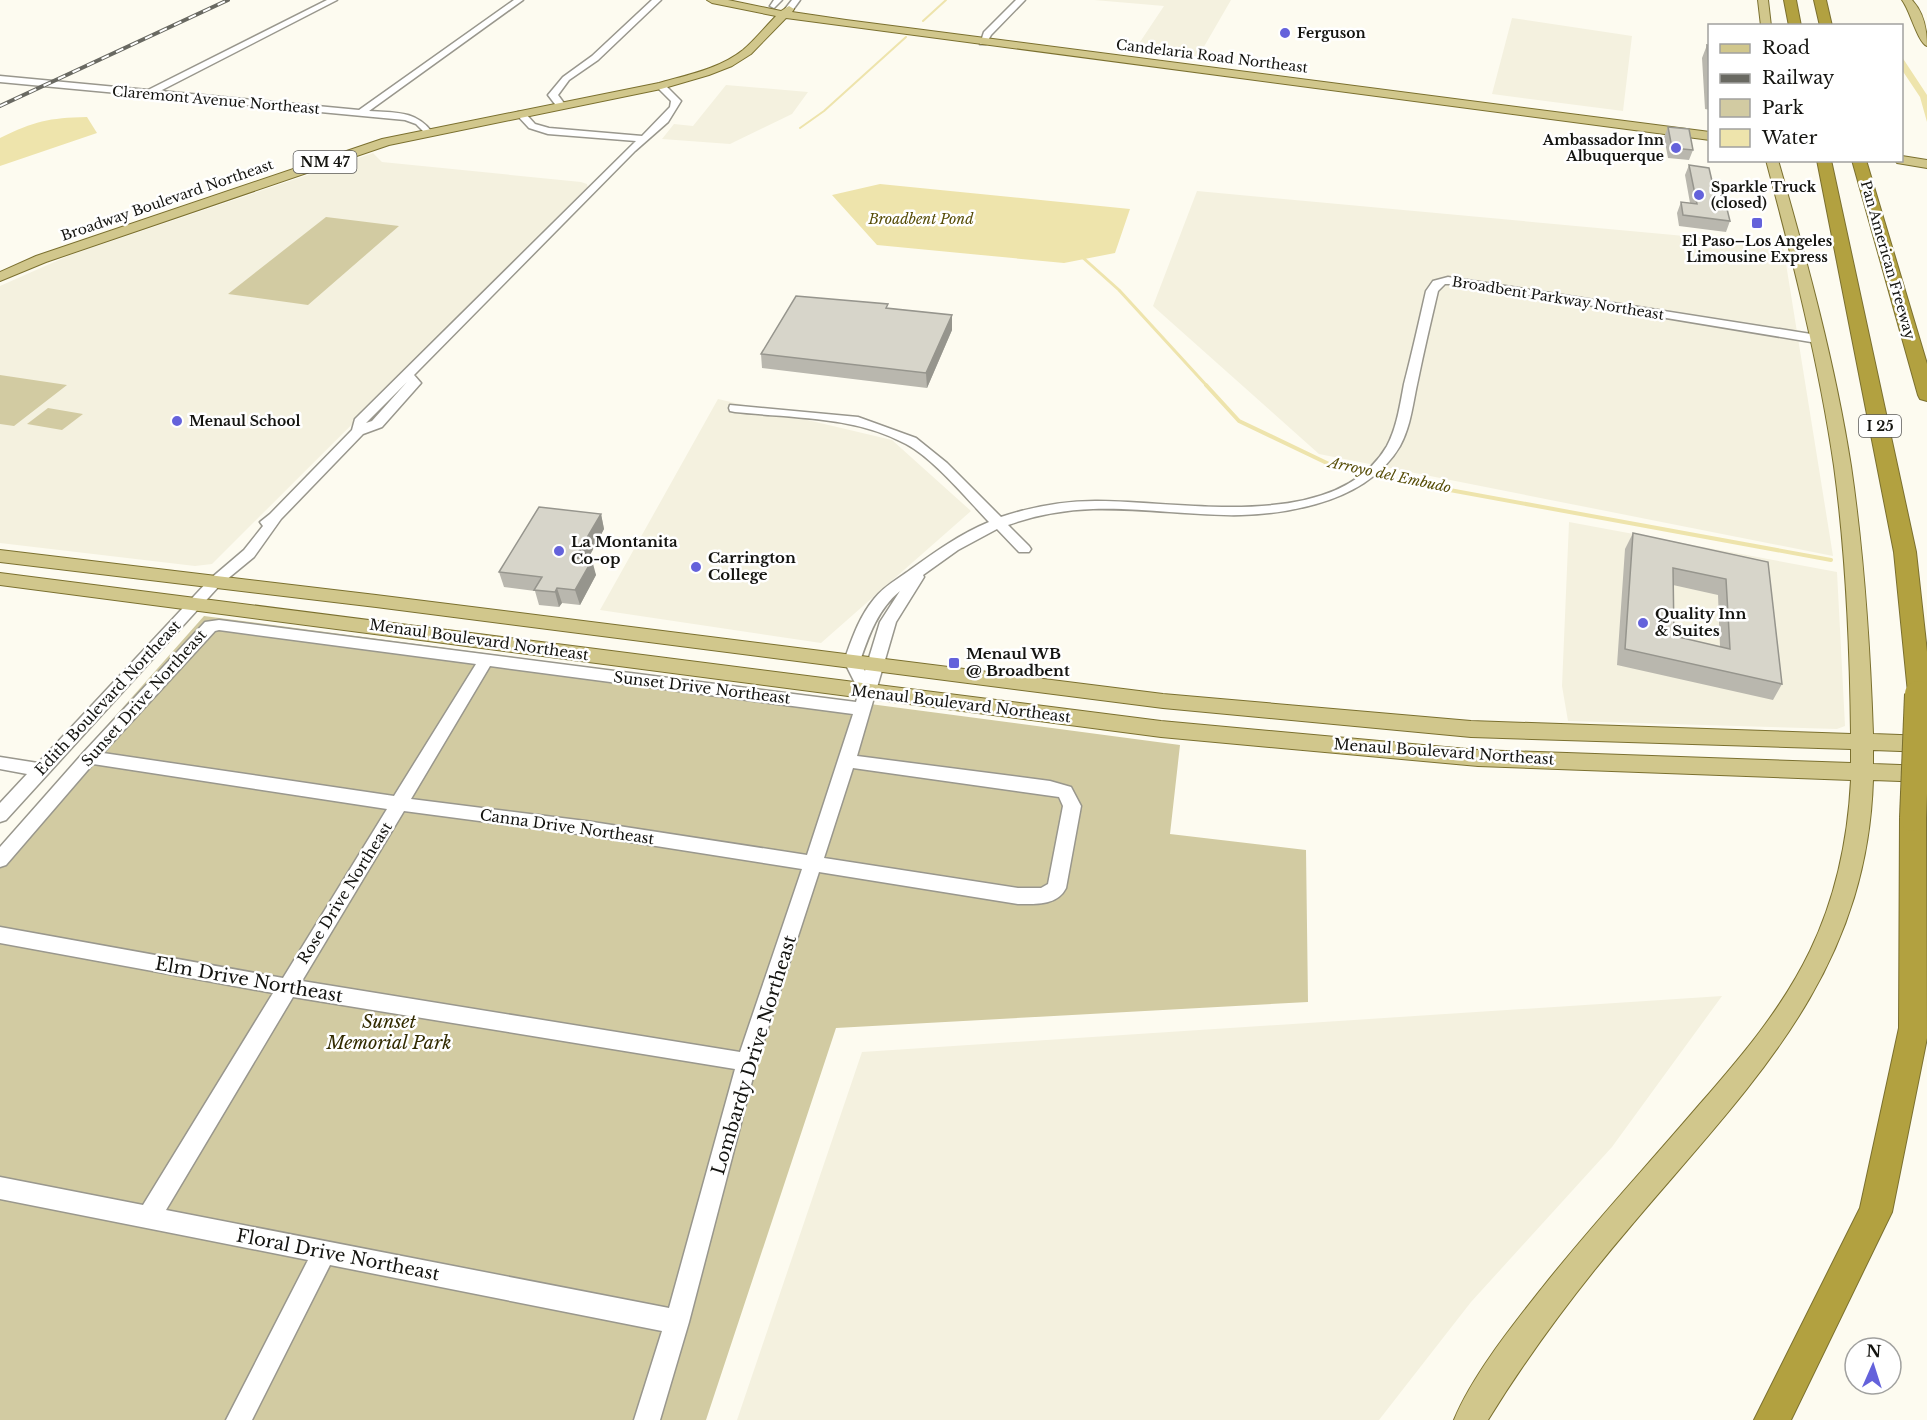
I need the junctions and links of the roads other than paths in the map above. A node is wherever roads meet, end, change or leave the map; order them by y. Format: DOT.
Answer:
graph roads {
  1 [pos="333,0"];
  2 [pos="519,0"];
  3 [pos="657,0"];
  4 [pos="712,0"];
  5 [pos="742,0"];
  6 [pos="1022,0"];
  7 [pos="1763,0"];
  8 [pos="1790,0"];
  9 [pos="1820,0"];
  10 [pos="1908,0"];
  11 [pos="773,6"];
  12 [pos="789,8"];
  13 [pos="754,24"];
  14 [pos="1766,24"];
  15 [pos="1795,24"];
  16 [pos="1826,24"];
  17 [pos="985,38"];
  18 [pos="1927,43"];
  19 [pos="730,49"];
  20 [pos="709,69"];
  21 [pos="0,79"];
  22 [pos="661,86"];
  23 [pos="148,93"];
  24 [pos="561,106"];
  25 [pos="360,113"];
  26 [pos="521,114"];
  27 [pos="1708,127"];
  28 [pos="428,132"];
  29 [pos="1708,136"];
  30 [pos="645,139"];
  31 [pos="1903,151"];
  32 [pos="1927,155"];
  33 [pos="1903,160"];
  34 [pos="1773,162"];
  35 [pos="1824,162"];
  36 [pos="1860,163"];
  37 [pos="1927,164"];
  38 [pos="0,277"];
  39 [pos="1817,339"];
  40 [pos="1927,395"];
  41 [pos="735,408"];
  42 [pos="998,524"];
  43 [pos="1024,549"];
  44 [pos="0,556"];
  45 [pos="920,571"];
  46 [pos="0,579"];
  47 [pos="215,582"];
  48 [pos="196,603"];
  49 [pos="486,660"];
  50 [pos="852,661"];
  51 [pos="875,664"];
  52 [pos="1918,694"];
  53 [pos="866,700"];
  54 [pos="1862,742"];
  55 [pos="1927,744"];
  56 [pos="89,757"];
  57 [pos="847,761"];
  58 [pos="0,763"];
  59 [pos="41,770"];
  60 [pos="1863,772"];
  61 [pos="1927,774"];
  62 [pos="400,804"];
  63 [pos="0,815"];
  64 [pos="0,860"];
  65 [pos="814,863"];
  66 [pos="0,935"];
  67 [pos="287,987"];
  68 [pos="747,1062"];
  69 [pos="0,1188"];
  70 [pos="148,1218"];
  71 [pos="324,1253"];
  72 [pos="1823,1320"];
  73 [pos="676,1322"];
  74 [pos="239,1420"];
  75 [pos="647,1420"];
  76 [pos="1470,1420"];
  77 [pos="1753,1420"];
  78 [pos="1772,1420"];
  1 -- 23 [label="street"];
  2 -- 25 [label="street"];
  3 -- 24 [label="street"];
  4 -- 11 [label="main road, Candelaria Road Northeast"];
  5 -- 11 [label="main road, Candelaria Road Northeast"];
  6 -- 17 [label="street"];
  7 -- 14 [label="main road"];
  8 -- 15 [label="highway"];
  9 -- 16 [label="highway"];
  10 -- 18 [label="main road"];
  11 -- 12 [label="main road, Candelaria Road Northeast"];
  11 -- 13 [label="main road"];
  12 -- 17 [label="main road, Candelaria Road Northeast"];
  12 -- 20 [label="main road, NM 47"];
  17 -- 27 [label="main road, Candelaria Road Northeast"];
  17 -- 29 [label="main road, Candelaria Road Northeast"];
  19 -- 20 [label="main road, NM 47"];
  20 -- 22 [label="main road, NM 47"];
  21 -- 23 [label="street, Claremont Avenue Northeast"];
  22 -- 24 [label="main road, Broadway Boulevard Northeast / NM 47"];
  22 -- 30 [label="street, Edith Boulevard Northeast"];
  23 -- 25 [label="street, Claremont Avenue Northeast"];
  24 -- 26 [label="main road, Broadway Boulevard Northeast / NM 47"];
  25 -- 28 [label="street, Claremont Avenue Northeast"];
  26 -- 28 [label="main road, Broadway Boulevard Northeast / NM 47"];
  26 -- 30 [label="street"];
  28 -- 38 [label="main road, Broadway Boulevard Northeast / NM 47"];
  30 -- 47 [label="street, Edith Boulevard Northeast"];
  31 -- 32 [label="main road"];
  33 -- 37 [label="main road"];
  34 -- 39 [label="main road"];
  35 -- 52 [label="highway, I 25"];
  36 -- 40 [label="highway, Pan American Freeway"];
  39 -- 42 [label="street, Broadbent Parkway Northeast"];
  39 -- 54 [label="main road"];
  41 -- 42 [label="street"];
  42 -- 43 [label="street"];
  42 -- 45 [label="street, Broadbent Parkway Northeast"];
  44 -- 47 [label="main road, Menaul Boulevard Northeast"];
  45 -- 50 [label="street, Broadbent Parkway Northeast"];
  45 -- 51 [label="street, Broadbent Parkway Northeast"];
  46 -- 48 [label="main road, Menaul Boulevard Northeast"];
  47 -- 48 [label="street, Edith Boulevard Northeast"];
  47 -- 50 [label="main road, Menaul Boulevard Northeast"];
  48 -- 53 [label="main road, Menaul Boulevard Northeast"];
  48 -- 59 [label="street, Edith Boulevard Northeast"];
  49 -- 53 [label="street, Sunset Drive Northeast"];
  49 -- 56 [label="street, Sunset Drive Northeast"];
  49 -- 62 [label="street, Rose Drive Northeast"];
  50 -- 51 [label="main road, Menaul Boulevard Northeast"];
  50 -- 53 [label="street"];
  51 -- 53 [label="street, Broadbent Parkway Northeast"];
  51 -- 54 [label="main road, Menaul Boulevard Northeast"];
  52 -- 55 [label="highway, I 25, bridge"];
  52 -- 72 [label="highway, bridge"];
  53 -- 57 [label="street, Lombardy Drive Northeast"];
  53 -- 60 [label="main road, Menaul Boulevard Northeast"];
  54 -- 55 [label="main road, Menaul Boulevard Northeast"];
  54 -- 60 [label="main road"];
  56 -- 62 [label="street, Canna Drive Northeast"];
  56 -- 64 [label="street, Sunset Drive Northeast"];
  57 -- 65 [label="street, Lombardy Drive Northeast"];
  57 -- 65 [label="street, Canna Drive Northeast"];
  58 -- 59 [label="street"];
  59 -- 63 [label="street, Edith Boulevard Northeast"];
  60 -- 61 [label="main road, Menaul Boulevard Northeast"];
  60 -- 76 [label="main road"];
  62 -- 65 [label="street, Canna Drive Northeast"];
  62 -- 67 [label="street, Rose Drive Northeast"];
  65 -- 68 [label="street, Lombardy Drive Northeast"];
  66 -- 67 [label="street, Elm Drive Northeast"];
  67 -- 68 [label="street, Elm Drive Northeast"];
  67 -- 70 [label="street, Rose Drive Northeast"];
  68 -- 73 [label="street, Lombardy Drive Northeast"];
  69 -- 70 [label="street, Floral Drive Northeast"];
  70 -- 71 [label="street, Floral Drive Northeast"];
  71 -- 73 [label="street, Floral Drive Northeast"];
  71 -- 74 [label="street"];
  72 -- 77 [label="highway"];
  72 -- 78 [label="highway"];
  73 -- 75 [label="street, Lombardy Drive Northeast"];
}
